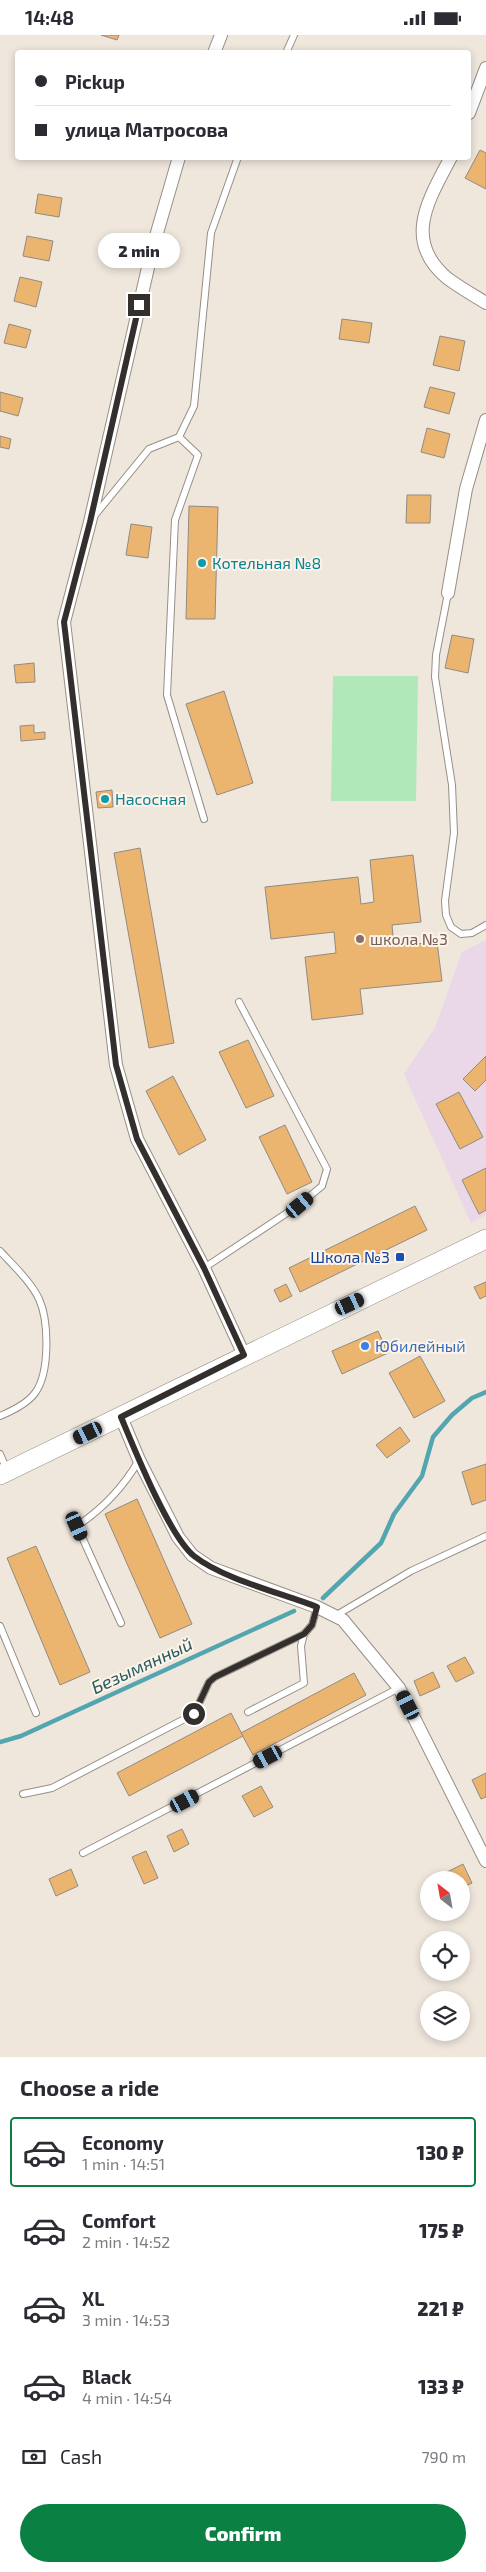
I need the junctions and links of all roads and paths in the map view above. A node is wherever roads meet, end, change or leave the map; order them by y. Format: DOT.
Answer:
graph roads {
  1 [pos="221,35"];
  2 [pos="294,35"];
  3 [pos="215,50"];
  4 [pos="287,50"];
  5 [pos="486,68"];
  6 [pos="471,108"];
  7 [pos="178,160"];
  8 [pos="237,160"];
  9 [pos="448,160"];
  10 [pos="486,303"];
  11 [pos="486,420"];
  12 [pos="179,437"];
  13 [pos="90,522"];
  14 [pos="448,593"];
  15 [pos="204,819"];
  16 [pos="486,925"];
  17 [pos="239,1001"];
  18 [pos="486,1239"];
  19 [pos="0,1251"];
  20 [pos="204,1268"];
  21 [pos="244,1355"];
  22 [pos="0,1416"];
  23 [pos="121,1417"];
  24 [pos="0,1453"];
  25 [pos="139,1460"];
  26 [pos="4,1473"];
  27 [pos="486,1536"];
  28 [pos="317,1607"];
  29 [pos="335,1616"];
  30 [pos="121,1623"];
  31 [pos="0,1626"];
  32 [pos="304,1634"];
  33 [pos="399,1688"];
  34 [pos="248,1712"];
  35 [pos="36,1713"];
  36 [pos="23,1795"];
  37 [pos="83,1853"];
  38 [pos="486,1861"];
  1 -- 3 [label="street"];
  2 -- 4 [label="lane"];
  5 -- 6 [label="street"];
  7 -- 13 [label="street"];
  8 -- 12 [label="lane"];
  9 -- 10 [label="street"];
  11 -- 14 [label="street"];
  12 -- 13 [label="lane"];
  12 -- 15 [label="lane"];
  13 -- 20 [label="street"];
  14 -- 16 [label="lane"];
  17 -- 20 [label="lane"];
  18 -- 21 [label="main road"];
  19 -- 22 [label="lane"];
  20 -- 21 [label="street"];
  21 -- 23 [label="main road"];
  23 -- 25 [label="street"];
  23 -- 26 [label="main road"];
  24 -- 26 [label="lane"];
  25 -- 28 [label="street"];
  25 -- 30 [label="lane"];
  27 -- 29 [label="lane"];
  28 -- 29 [label="street"];
  28 -- 32 [label="lane"];
  29 -- 33 [label="street"];
  31 -- 35 [label="lane"];
  32 -- 34 [label="lane"];
  32 -- 36 [label="lane"];
  33 -- 37 [label="lane"];
  33 -- 38 [label="street"];
}
